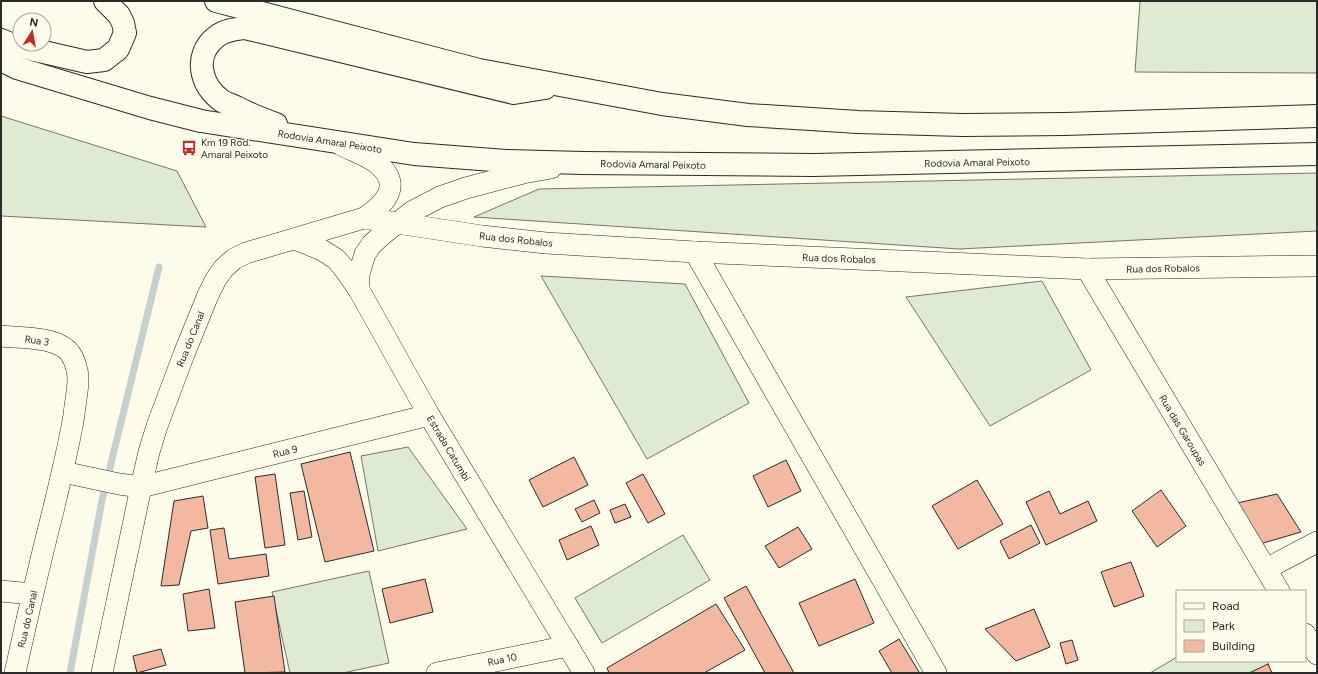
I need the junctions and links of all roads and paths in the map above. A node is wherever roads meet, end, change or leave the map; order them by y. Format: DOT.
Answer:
graph roads {
  1 [pos="105,1"];
  2 [pos="216,1"];
  3 [pos="1,40"];
  4 [pos="1,60"];
  5 [pos="562,86"];
  6 [pos="1317,116"];
  7 [pos="329,141"];
  8 [pos="1317,154"];
  9 [pos="583,163"];
  10 [pos="364,218"];
  11 [pos="396,223"];
  12 [pos="295,239"];
  13 [pos="695,252"];
  14 [pos="1317,266"];
  15 [pos="1087,269"];
  16 [pos="359,290"];
  17 [pos="1,336"];
  18 [pos="70,353"];
  19 [pos="429,415"];
  20 [pos="62,472"];
  21 [pos="141,487"];
  22 [pos="1317,542"];
  23 [pos="1266,569"];
  24 [pos="1278,590"];
  25 [pos="1,591"];
  26 [pos="32,594"];
  27 [pos="1306,636"];
  28 [pos="568,646"];
  29 [pos="1317,654"];
  30 [pos="15,673"];
  31 [pos="102,673"];
  32 [pos="437,673"];
  33 [pos="584,673"];
  34 [pos="936,673"];
  1 -- 3 [label="highway"];
  2 -- 5 [label="highway"];
  4 -- 7 [label="highway, Rodovia Amaral Peixoto"];
  5 -- 6 [label="highway"];
  5 -- 7 [label="highway"];
  7 -- 9 [label="highway, Rodovia Amaral Peixoto"];
  7 -- 10 [label="street"];
  8 -- 9 [label="highway, Rodovia Amaral Peixoto"];
  9 -- 11 [label="street"];
  10 -- 11 [label="street, Rua dos Robalos"];
  10 -- 12 [label="street, Rua do Canal"];
  11 -- 13 [label="street, Rua dos Robalos"];
  11 -- 16 [label="street"];
  12 -- 16 [label="street"];
  12 -- 21 [label="street, Rua do Canal"];
  13 -- 15 [label="street, Rua dos Robalos"];
  13 -- 34 [label="street"];
  14 -- 15 [label="street, Rua dos Robalos"];
  15 -- 23 [label="street, Rua das Garoupas"];
  16 -- 19 [label="street, Estrada Catumbi"];
  17 -- 18 [label="street, Rua 3"];
  18 -- 20 [label="street, Rua do Canal"];
  19 -- 21 [label="street, Rua 9"];
  19 -- 28 [label="street, Estrada Catumbi"];
  20 -- 21 [label="street"];
  20 -- 26 [label="street, Rua do Canal"];
  21 -- 31 [label="street, Rua do Canal"];
  22 -- 23 [label="street"];
  23 -- 24 [label="street, Rua das Garoupas"];
  25 -- 26 [label="street"];
  26 -- 30 [label="street, Rua do Canal"];
  27 -- 29 [label="street"];
  28 -- 32 [label="street, Rua 10"];
  28 -- 33 [label="street, Estrada Catumbi"];
}
